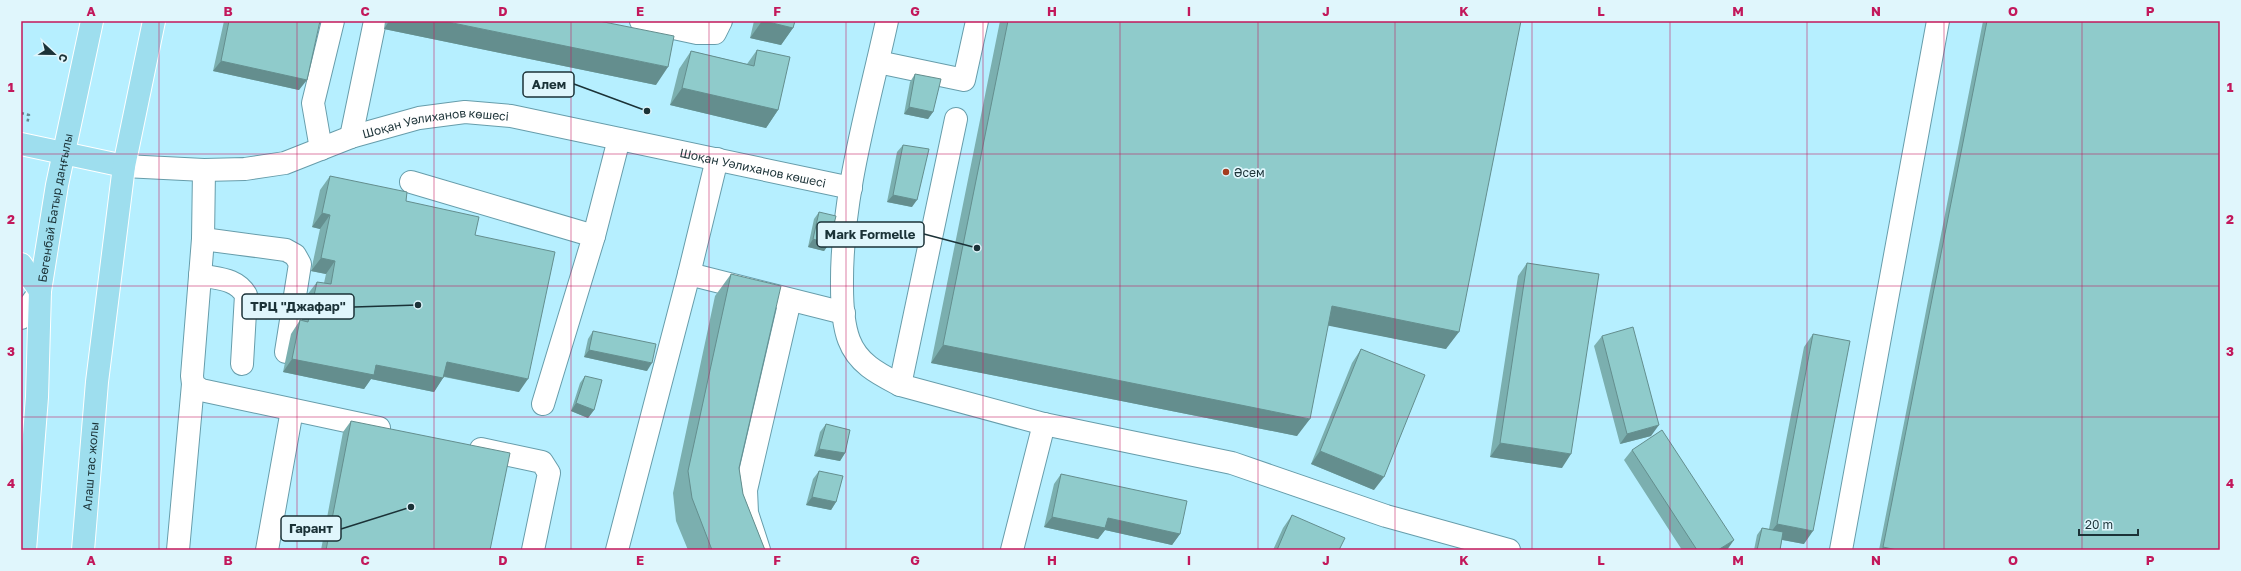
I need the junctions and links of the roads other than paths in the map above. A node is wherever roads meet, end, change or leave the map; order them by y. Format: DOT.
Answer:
graph roads {
  1 [pos="92,21"];
  2 [pos="154,21"];
  3 [pos="333,21"];
  4 [pos="375,21"];
  5 [pos="640,21"];
  6 [pos="722,21"];
  7 [pos="887,21"];
  8 [pos="977,21"];
  9 [pos="1938,21"];
  10 [pos="878,62"];
  11 [pos="956,120"];
  12 [pos="351,137"];
  13 [pos="619,139"];
  14 [pos="21,144"];
  15 [pos="321,149"];
  16 [pos="64,153"];
  17 [pos="716,159"];
  18 [pos="124,166"];
  19 [pos="204,170"];
  20 [pos="411,182"];
  21 [pos="851,188"];
  22 [pos="594,236"];
  23 [pos="203,239"];
  24 [pos="21,264"];
  25 [pos="689,274"];
  26 [pos="200,275"];
  27 [pos="40,291"];
  28 [pos="790,300"];
  29 [pos="844,313"];
  30 [pos="21,318"];
  31 [pos="286,352"];
  32 [pos="242,364"];
  33 [pos="193,384"];
  34 [pos="900,385"];
  35 [pos="543,404"];
  36 [pos="292,410"];
  37 [pos="1044,424"];
  38 [pos="401,433"];
  39 [pos="464,446"];
  40 [pos="25,550"];
  41 [pos="83,550"];
  42 [pos="178,550"];
  43 [pos="267,550"];
  44 [pos="533,550"];
  45 [pos="617,550"];
  46 [pos="759,550"];
  47 [pos="1012,550"];
  48 [pos="1509,550"];
  49 [pos="1841,550"];
  1 -- 16 [label="main road, Бөгенбай Батыр даңғылы"];
  2 -- 18 [label="main road"];
  3 -- 15 [label="street"];
  4 -- 12 [label="street"];
  5 -- 6 [label="street"];
  7 -- 10 [label="street"];
  8 -- 10 [label="street"];
  9 -- 49 [label="street"];
  10 -- 21 [label="street"];
  11 -- 34 [label="street"];
  12 -- 13 [label="street, Шоқан Уәлиханов көшесі"];
  12 -- 15 [label="street, Шоқан Уәлиханов көшесі"];
  13 -- 17 [label="street, Шоқан Уәлиханов көшесі"];
  13 -- 22 [label="street"];
  14 -- 16 [label="main road, Шоқан Уәлиханов көшесі"];
  15 -- 19 [label="street, Шоқан Уәлиханов көшесі"];
  16 -- 18 [label="main road, Шоқан Уәлиханов көшесі"];
  16 -- 27 [label="main road, Бөгенбай Батыр даңғылы"];
  17 -- 21 [label="street, Шоқан Уәлиханов көшесі"];
  17 -- 25 [label="street"];
  18 -- 19 [label="street, Шоқан Уәлиханов көшесі"];
  18 -- 41 [label="main road, Алаш тас жолы"];
  19 -- 23 [label="street"];
  20 -- 22 [label="street"];
  21 -- 29 [label="street"];
  22 -- 35 [label="street"];
  23 -- 26 [label="street"];
  23 -- 31 [label="street"];
  24 -- 27 [label="main road"];
  25 -- 28 [label="street"];
  25 -- 45 [label="street"];
  26 -- 32 [label="street"];
  26 -- 33 [label="street"];
  27 -- 30 [label="street"];
  27 -- 40 [label="main road, Бөгенбай Батыр даңғылы"];
  28 -- 29 [label="street"];
  28 -- 46 [label="street"];
  29 -- 34 [label="street"];
  33 -- 36 [label="street"];
  33 -- 42 [label="street"];
  34 -- 37 [label="street"];
  36 -- 38 [label="street"];
  36 -- 43 [label="street"];
  37 -- 47 [label="street"];
  37 -- 48 [label="street"];
  39 -- 44 [label="street"];
}
